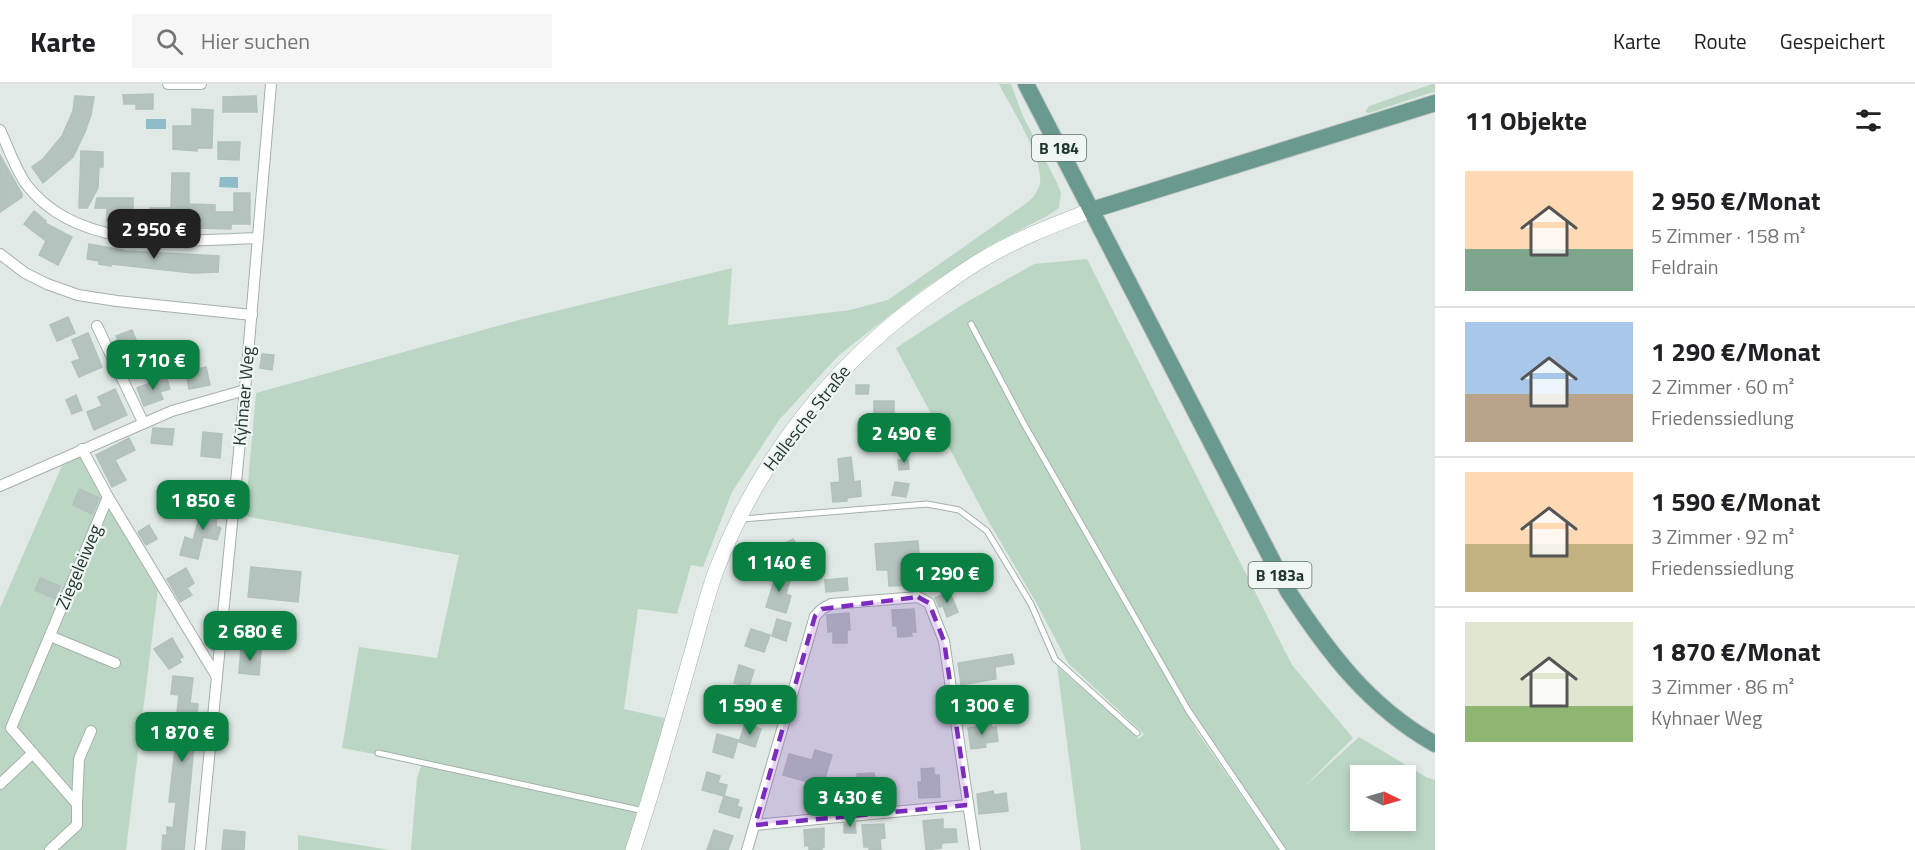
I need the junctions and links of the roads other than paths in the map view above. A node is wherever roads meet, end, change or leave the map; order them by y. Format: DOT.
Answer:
graph roads {
  1 [pos="168,84"];
  2 [pos="201,84"];
  3 [pos="272,84"];
  4 [pos="1026,84"];
  5 [pos="1435,103"];
  6 [pos="0,130"];
  7 [pos="1092,210"];
  8 [pos="257,238"];
  9 [pos="0,254"];
  10 [pos="252,315"];
  11 [pos="971,324"];
  12 [pos="97,326"];
  13 [pos="245,390"];
  14 [pos="143,423"];
  15 [pos="82,449"];
  16 [pos="0,486"];
  17 [pos="108,498"];
  18 [pos="738,519"];
  19 [pos="50,636"];
  20 [pos="115,663"];
  21 [pos="217,677"];
  22 [pos="91,731"];
  23 [pos="1137,733"];
  24 [pos="1435,744"];
  25 [pos="33,753"];
  26 [pos="378,753"];
  27 [pos="0,784"];
  28 [pos="77,804"];
  29 [pos="968,805"];
  30 [pos="646,811"];
  31 [pos="755,825"];
  32 [pos="50,850"];
  33 [pos="200,850"];
  34 [pos="633,850"];
  35 [pos="747,850"];
  36 [pos="975,850"];
  37 [pos="1282,850"];
  1 -- 2 [label="street"];
  3 -- 8 [label="street, Kyhnaer Weg"];
  4 -- 7 [label="main road, B 184"];
  5 -- 7 [label="main road"];
  6 -- 8 [label="street"];
  7 -- 18 [label="street, Hallesche Straße"];
  7 -- 24 [label="main road, B 183a"];
  8 -- 10 [label="street, Kyhnaer Weg"];
  9 -- 10 [label="street"];
  10 -- 13 [label="street, Kyhnaer Weg"];
  11 -- 37 [label="lane"];
  12 -- 14 [label="street"];
  13 -- 14 [label="street"];
  13 -- 21 [label="street, Kyhnaer Weg"];
  14 -- 15 [label="street"];
  15 -- 16 [label="street"];
  15 -- 17 [label="street"];
  17 -- 19 [label="street, Ziegeleiweg"];
  17 -- 21 [label="street"];
  18 -- 23 [label="lane"];
  18 -- 30 [label="street, Hallesche Straße"];
  19 -- 20 [label="street"];
  19 -- 25 [label="street, Ziegeleiweg"];
  21 -- 33 [label="street, Kyhnaer Weg"];
  22 -- 28 [label="street"];
  25 -- 27 [label="street"];
  25 -- 28 [label="street, Ziegeleiweg"];
  26 -- 30 [label="lane"];
  28 -- 32 [label="street"];
  29 -- 31 [label="street"];
  29 -- 31 [label="street"];
  29 -- 36 [label="street"];
  30 -- 34 [label="street, Hallesche Straße"];
  31 -- 35 [label="street"];
}
